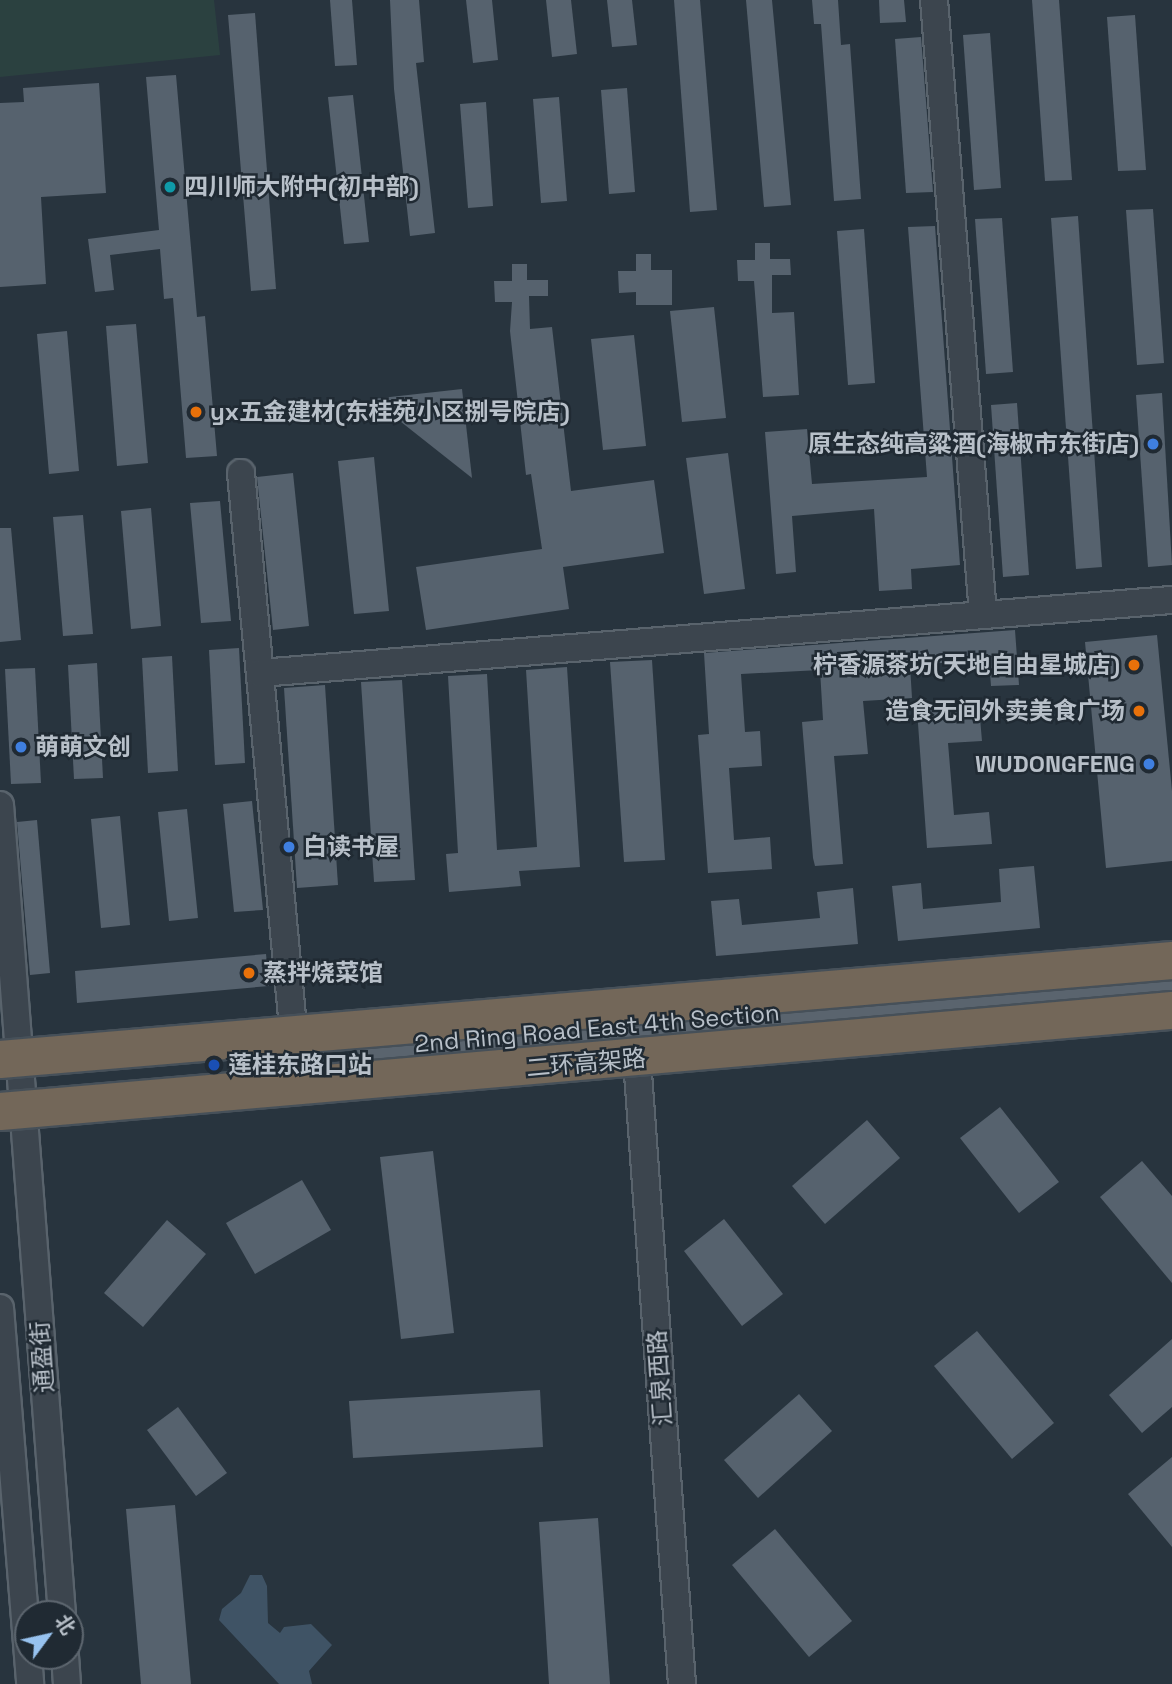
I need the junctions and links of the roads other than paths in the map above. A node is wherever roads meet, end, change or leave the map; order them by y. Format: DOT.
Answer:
graph roads {
  1 [pos="934,0"];
  2 [pos="241,473"];
  3 [pos="1172,600"];
  4 [pos="983,615"];
  5 [pos="260,673"];
  6 [pos="0,805"];
  7 [pos="1172,960"];
  8 [pos="1172,978"];
  9 [pos="1172,1010"];
  10 [pos="1172,1025"];
  11 [pos="1172,1035"];
  12 [pos="295,1051"];
  13 [pos="640,1065"];
  14 [pos="7,1086"];
  15 [pos="0,1308"];
  16 [pos="61,1600"];
  17 [pos="30,1684"];
  18 [pos="682,1684"];
  1 -- 4 [label="street"];
  2 -- 5 [label="street"];
  3 -- 4 [label="street"];
  4 -- 5 [label="street"];
  5 -- 12 [label="street"];
  6 -- 14 [label="street, 通盈街"];
  7 -- 14 [label="highway, bridge"];
  8 -- 12 [label="main road, 2nd Ring Road East 4th Section"];
  9 -- 13 [label="highway, 二环高架路, bridge"];
  10 -- 13 [label="main road, 2nd Ring Road East 4th Section"];
  11 -- 13 [label="highway, bridge"];
  12 -- 14 [label="main road, 2nd Ring Road East 4th Section"];
  13 -- 14 [label="highway, 二环高架路, bridge"];
  13 -- 18 [label="street, 汇泉西路"];
  14 -- 16 [label="street, 通盈街"];
  15 -- 17 [label="street, 通盈街"];
}
